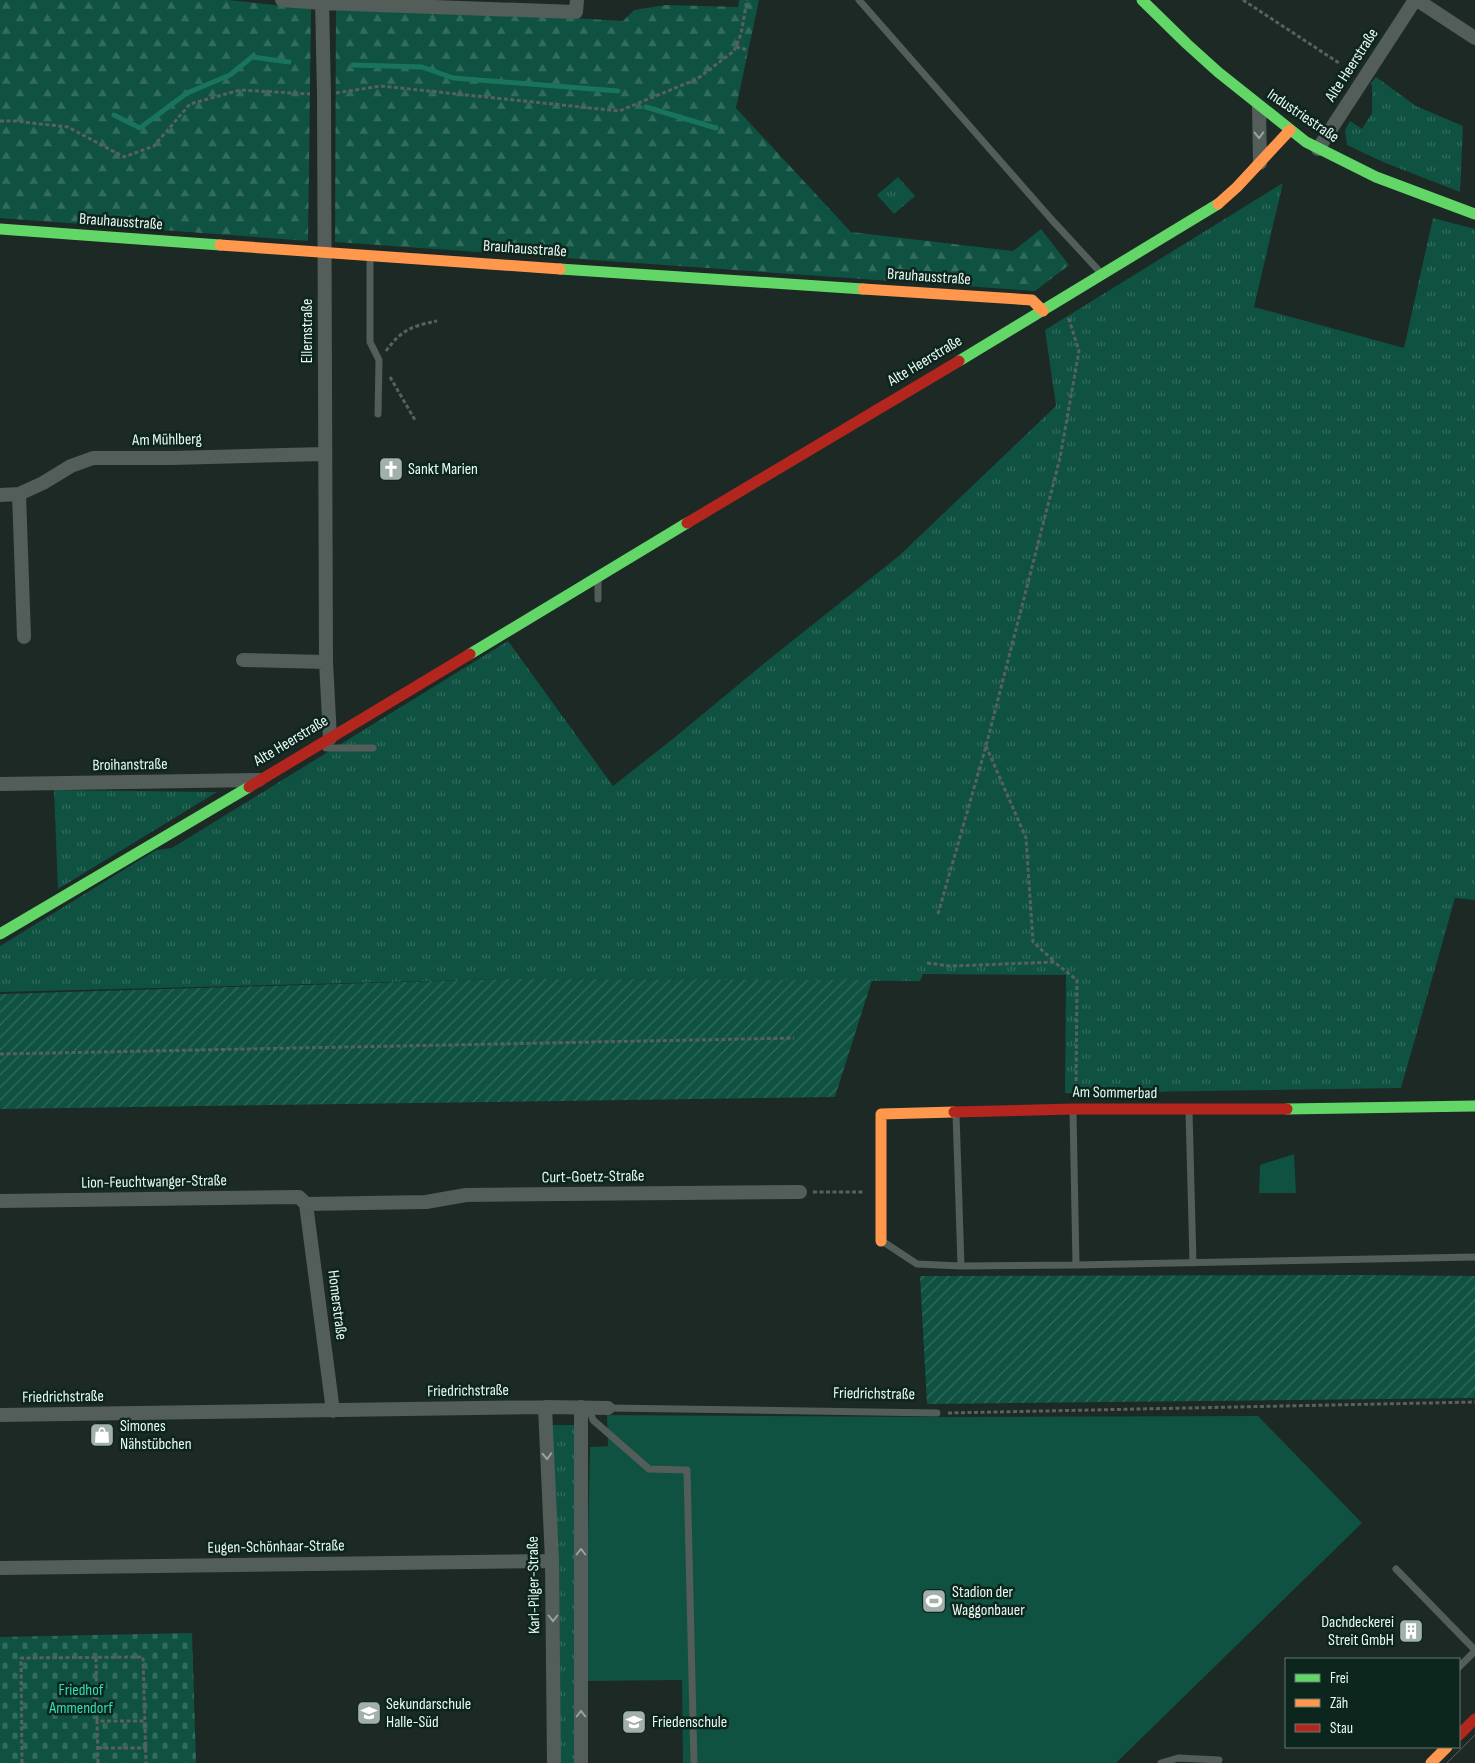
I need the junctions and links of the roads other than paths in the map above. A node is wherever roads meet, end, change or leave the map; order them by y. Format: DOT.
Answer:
graph roads {
  1 [pos="282,0"];
  2 [pos="577,0"];
  3 [pos="859,0"];
  4 [pos="1142,0"];
  5 [pos="1416,0"];
  6 [pos="322,2"];
  7 [pos="471,4"];
  8 [pos="1475,38"];
  9 [pos="1259,107"];
  10 [pos="1290,130"];
  11 [pos="1318,149"];
  12 [pos="1260,163"];
  13 [pos="1475,214"];
  14 [pos="0,229"];
  15 [pos="324,253"];
  16 [pos="370,255"];
  17 [pos="1102,275"];
  18 [pos="1043,311"];
  19 [pos="378,414"];
  20 [pos="324,454"];
  21 [pos="19,494"];
  22 [pos="0,495"];
  23 [pos="598,576"];
  24 [pos="598,600"];
  25 [pos="24,637"];
  26 [pos="242,660"];
  27 [pos="326,662"];
  28 [pos="330,738"];
  29 [pos="315,748"];
  30 [pos="373,748"];
  31 [pos="260,780"];
  32 [pos="0,784"];
  33 [pos="0,934"];
  34 [pos="1475,1106"];
  35 [pos="1073,1109"];
  36 [pos="1189,1110"];
  37 [pos="956,1112"];
  38 [pos="800,1192"];
  39 [pos="0,1202"];
  40 [pos="306,1204"];
  41 [pos="882,1241"];
  42 [pos="1475,1257"];
  43 [pos="1193,1263"];
  44 [pos="1076,1265"];
  45 [pos="960,1266"];
  46 [pos="545,1407"];
  47 [pos="585,1407"];
  48 [pos="608,1408"];
  49 [pos="333,1411"];
  50 [pos="937,1413"];
  51 [pos="0,1415"];
  52 [pos="552,1561"];
  53 [pos="0,1568"];
  54 [pos="1396,1569"];
  55 [pos="1475,1651"];
  56 [pos="1460,1666"];
  57 [pos="1475,1719"];
  58 [pos="1460,1734"];
  59 [pos="1446,1748"];
  60 [pos="1219,1760"];
  61 [pos="554,1763"];
  62 [pos="581,1763"];
  63 [pos="694,1763"];
  64 [pos="1162,1763"];
  65 [pos="1431,1763"];
  1 -- 6 [label="street"];
  2 -- 7 [label="street"];
  3 -- 17 [label="lane"];
  4 -- 9 [label="street, Industriestraße"];
  5 -- 8 [label="street"];
  5 -- 11 [label="street, Alte Heerstraße"];
  6 -- 7 [label="street"];
  6 -- 15 [label="street, Ellernstraße"];
  9 -- 10 [label="street, Industriestraße"];
  9 -- 12 [label="street, one-way"];
  10 -- 11 [label="street, Industriestraße"];
  10 -- 12 [label="street, Alte Heerstraße"];
  11 -- 13 [label="street, Industriestraße"];
  12 -- 17 [label="street, Alte Heerstraße"];
  14 -- 15 [label="street, Brauhausstraße"];
  15 -- 16 [label="street, Brauhausstraße"];
  15 -- 20 [label="street, Ellernstraße"];
  16 -- 18 [label="street, Brauhausstraße"];
  16 -- 19 [label="lane"];
  17 -- 18 [label="street, Alte Heerstraße"];
  18 -- 23 [label="street, Alte Heerstraße"];
  20 -- 21 [label="street, Am Mühlberg"];
  20 -- 27 [label="street, Ellernstraße"];
  21 -- 22 [label="street, Am Mühlberg"];
  21 -- 25 [label="street"];
  23 -- 24 [label="lane"];
  23 -- 28 [label="street, Alte Heerstraße"];
  26 -- 27 [label="street"];
  27 -- 28 [label="street, Ellernstraße"];
  28 -- 29 [label="street, Alte Heerstraße"];
  29 -- 30 [label="lane"];
  29 -- 31 [label="street, Alte Heerstraße"];
  31 -- 32 [label="street, Broihanstraße"];
  31 -- 33 [label="street, Alte Heerstraße"];
  34 -- 36 [label="street, Am Sommerbad"];
  35 -- 36 [label="street, Am Sommerbad"];
  35 -- 37 [label="street, Am Sommerbad"];
  35 -- 44 [label="lane"];
  36 -- 43 [label="lane"];
  37 -- 41 [label="street, Am Sommerbad"];
  37 -- 45 [label="lane"];
  38 -- 40 [label="street, Curt-Goetz-Straße"];
  39 -- 40 [label="street, Lion-Feuchtwanger-Straße"];
  40 -- 49 [label="street, Homerstraße"];
  41 -- 45 [label="lane"];
  42 -- 43 [label="lane"];
  43 -- 44 [label="lane"];
  44 -- 45 [label="lane"];
  46 -- 47 [label="street, Friedrichstraße"];
  46 -- 49 [label="street, Friedrichstraße"];
  46 -- 52 [label="street, Karl-Pilger-Straße, one-way"];
  47 -- 48 [label="street, Friedrichstraße"];
  62 -- 47 [label="street, one-way"];
  47 -- 63 [label="lane"];
  48 -- 50 [label="lane, Friedrichstraße"];
  49 -- 51 [label="street, Friedrichstraße"];
  52 -- 53 [label="street, Eugen-Schönhaar-Straße"];
  52 -- 61 [label="street, Karl-Pilger-Straße, one-way"];
  54 -- 55 [label="lane"];
  55 -- 56 [label="lane"];
  57 -- 58 [label="street"];
  59 -- 65 [label="street"];
  60 -- 64 [label="lane"];
}
